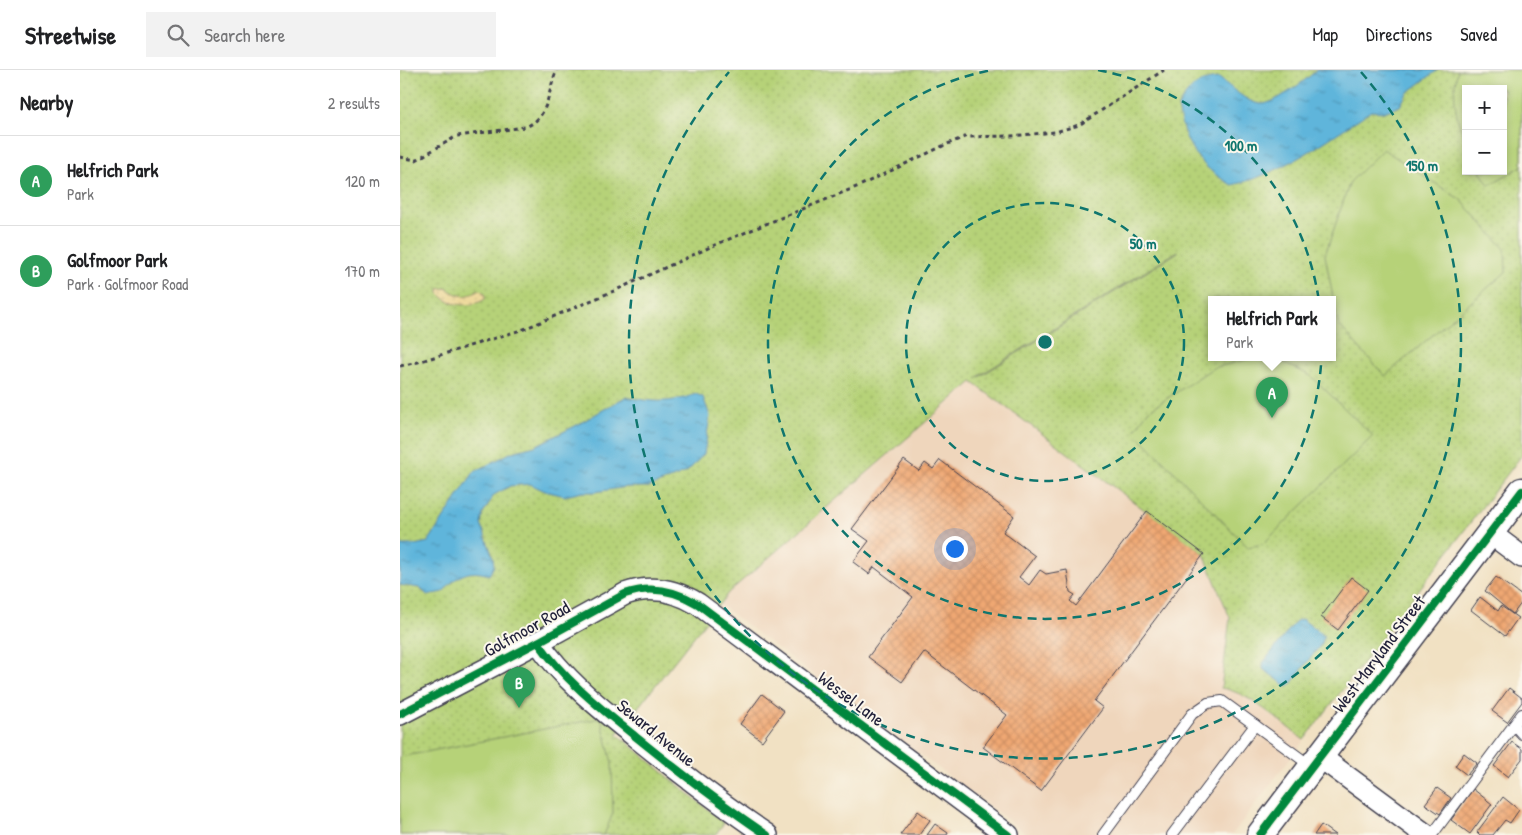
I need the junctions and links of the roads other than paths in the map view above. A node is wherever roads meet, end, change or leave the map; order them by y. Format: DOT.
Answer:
graph roads {
  1 [pos="1522,491"];
  2 [pos="1490,533"];
  3 [pos="1522,557"];
  4 [pos="673,592"];
  5 [pos="538,642"];
  6 [pos="400,714"];
  7 [pos="1522,714"];
  8 [pos="1255,725"];
  9 [pos="1514,725"];
  10 [pos="1522,734"];
  11 [pos="1316,761"];
  12 [pos="767,835"];
  13 [pos="1008,835"];
  14 [pos="1103,835"];
  15 [pos="1172,835"];
  16 [pos="1260,835"];
  17 [pos="1426,835"];
  18 [pos="1432,835"];
  1 -- 2 [label="street, West Maryland Street"];
  2 -- 3 [label="street"];
  2 -- 11 [label="street, West Maryland Street"];
  4 -- 5 [label="street, Golfmoor Road"];
  4 -- 13 [label="street, Wessel Lane"];
  5 -- 6 [label="street, Golfmoor Road"];
  5 -- 12 [label="street, Seward Avenue"];
  7 -- 9 [label="lane"];
  8 -- 11 [label="lane"];
  8 -- 14 [label="lane"];
  8 -- 15 [label="lane"];
  9 -- 10 [label="lane"];
  9 -- 18 [label="lane"];
  11 -- 16 [label="street, West Maryland Street"];
  11 -- 17 [label="street"];
}
